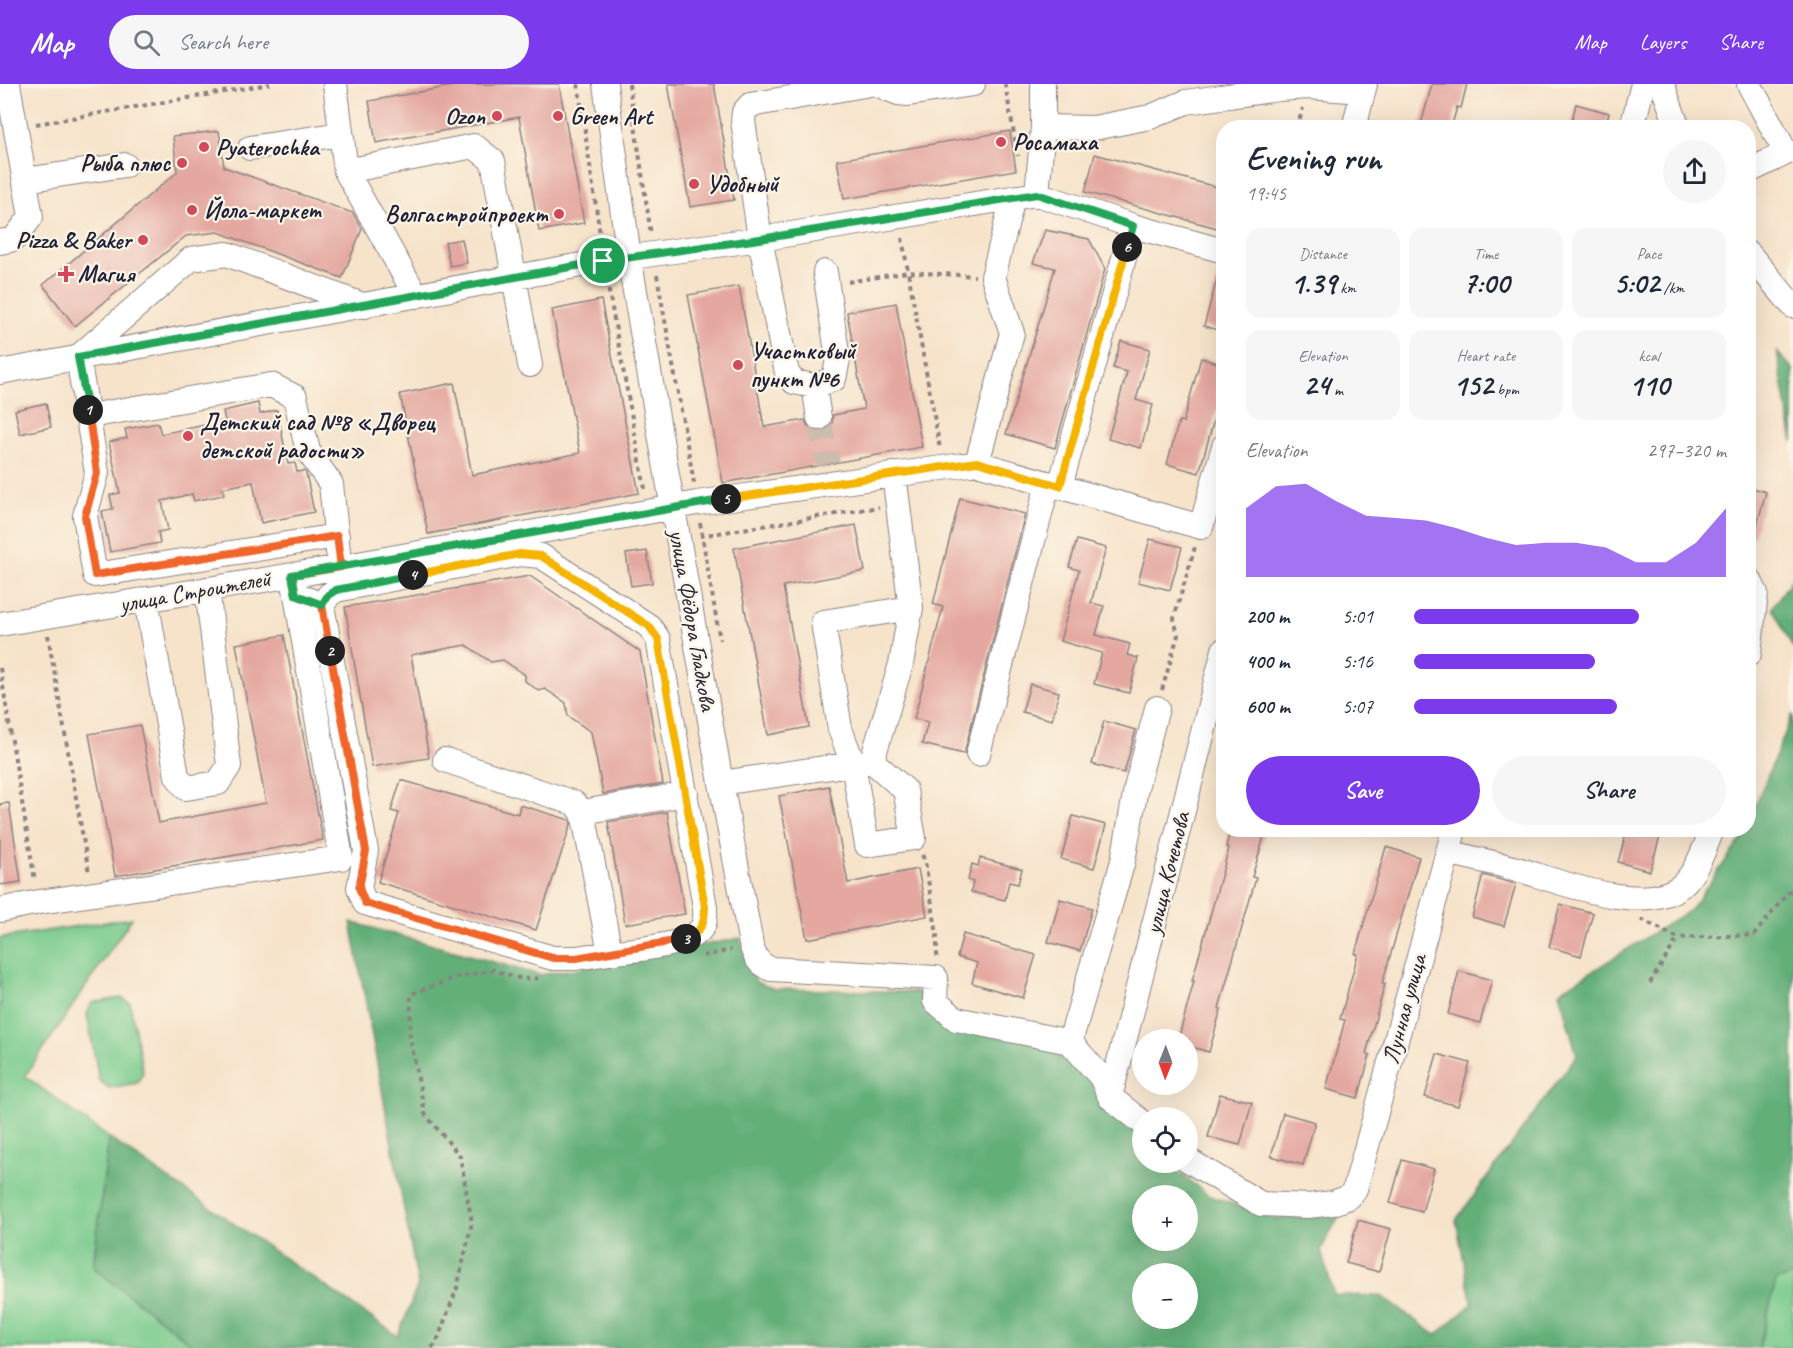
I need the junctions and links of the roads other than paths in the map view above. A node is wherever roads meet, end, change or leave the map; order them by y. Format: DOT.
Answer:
graph roads {
  1 [pos="8,84"];
  2 [pos="334,84"];
  3 [pos="605,84"];
  4 [pos="870,84"];
  5 [pos="876,84"];
  6 [pos="973,84"];
  7 [pos="1043,84"];
  8 [pos="1643,84"];
  9 [pos="1662,84"];
  10 [pos="1749,84"];
  11 [pos="1364,88"];
  12 [pos="1185,93"];
  13 [pos="1356,120"];
  14 [pos="1634,120"];
  15 [pos="1675,120"];
  16 [pos="1043,127"];
  17 [pos="341,134"];
  18 [pos="250,148"];
  19 [pos="125,165"];
  20 [pos="1756,168"];
  21 [pos="346,171"];
  22 [pos="25,180"];
  23 [pos="1037,194"];
  24 [pos="1013,198"];
  25 [pos="1133,226"];
  26 [pos="760,239"];
  27 [pos="0,242"];
  28 [pos="1216,249"];
  29 [pos="629,257"];
  30 [pos="1756,262"];
  31 [pos="514,278"];
  32 [pos="826,279"];
  33 [pos="416,296"];
  34 [pos="365,306"];
  35 [pos="1793,306"];
  36 [pos="78,357"];
  37 [pos="530,365"];
  38 [pos="0,372"];
  39 [pos="814,386"];
  40 [pos="89,416"];
  41 [pos="819,418"];
  42 [pos="977,462"];
  43 [pos="894,474"];
  44 [pos="1216,474"];
  45 [pos="1054,485"];
  46 [pos="674,508"];
  47 [pos="337,536"];
  48 [pos="341,567"];
  49 [pos="294,585"];
  50 [pos="207,589"];
  51 [pos="146,599"];
  52 [pos="322,605"];
  53 [pos="911,608"];
  54 [pos="0,624"];
  55 [pos="1216,681"];
  56 [pos="1157,708"];
  57 [pos="978,754"];
  58 [pos="445,760"];
  59 [pos="863,762"];
  60 [pos="721,783"];
  61 [pos="686,794"];
  62 [pos="583,812"];
  63 [pos="1709,837"];
  64 [pos="1451,841"];
  65 [pos="0,910"];
  66 [pos="610,953"];
  67 [pos="1070,1042"];
  68 [pos="1110,1097"];
  69 [pos="1132,1115"];
  70 [pos="1198,1166"];
  1 -- 22 [label="street"];
  2 -- 17 [label="street"];
  3 -- 29 [label="street, улица Фёдора Гладкова"];
  4 -- 26 [label="street"];
  5 -- 6 [label="street"];
  7 -- 16 [label="street"];
  8 -- 14 [label="street"];
  9 -- 15 [label="street"];
  10 -- 20 [label="street"];
  11 -- 12 [label="street"];
  11 -- 13 [label="street"];
  12 -- 16 [label="street"];
  16 -- 23 [label="street"];
  17 -- 18 [label="street"];
  17 -- 21 [label="street"];
  19 -- 22 [label="street"];
  21 -- 31 [label="street"];
  21 -- 33 [label="street"];
  22 -- 27 [label="street"];
  23 -- 24 [label="street"];
  23 -- 25 [label="street"];
  24 -- 26 [label="street"];
  24 -- 42 [label="street"];
  25 -- 28 [label="street"];
  25 -- 45 [label="street"];
  26 -- 29 [label="street"];
  26 -- 39 [label="street"];
  29 -- 31 [label="street"];
  29 -- 46 [label="street, улица Фёдора Гладкова"];
  30 -- 35 [label="street"];
  31 -- 33 [label="street"];
  31 -- 37 [label="street"];
  32 -- 39 [label="street"];
  33 -- 34 [label="street"];
  34 -- 36 [label="street"];
  34 -- 36 [label="street"];
  36 -- 38 [label="street"];
  36 -- 40 [label="street"];
  39 -- 41 [label="street"];
  40 -- 47 [label="street"];
  40 -- 47 [label="street"];
  42 -- 43 [label="street, улица Строителей"];
  42 -- 45 [label="street"];
  43 -- 46 [label="street, улица Строителей"];
  43 -- 53 [label="street"];
  44 -- 45 [label="street"];
  45 -- 57 [label="street"];
  46 -- 48 [label="street, улица Строителей"];
  46 -- 60 [label="street, улица Фёдора Гладкова"];
  47 -- 48 [label="street"];
  48 -- 49 [label="street, улица Строителей"];
  49 -- 50 [label="street, улица Строителей"];
  49 -- 52 [label="street"];
  49 -- 65 [label="street"];
  50 -- 51 [label="street, улица Строителей"];
  50 -- 51 [label="street"];
  51 -- 54 [label="street, улица Строителей"];
  52 -- 61 [label="street"];
  52 -- 66 [label="street"];
  53 -- 59 [label="street"];
  53 -- 59 [label="street"];
  55 -- 68 [label="street, улица Кочетова"];
  56 -- 67 [label="street"];
  58 -- 62 [label="street"];
  59 -- 59 [label="street"];
  59 -- 60 [label="street"];
  60 -- 67 [label="street, улица Фёдора Гладкова"];
  61 -- 62 [label="street"];
  61 -- 66 [label="street"];
  62 -- 66 [label="street"];
  63 -- 64 [label="street"];
  64 -- 70 [label="street, Лунная улица"];
  67 -- 68 [label="street"];
  68 -- 69 [label="street"];
}
